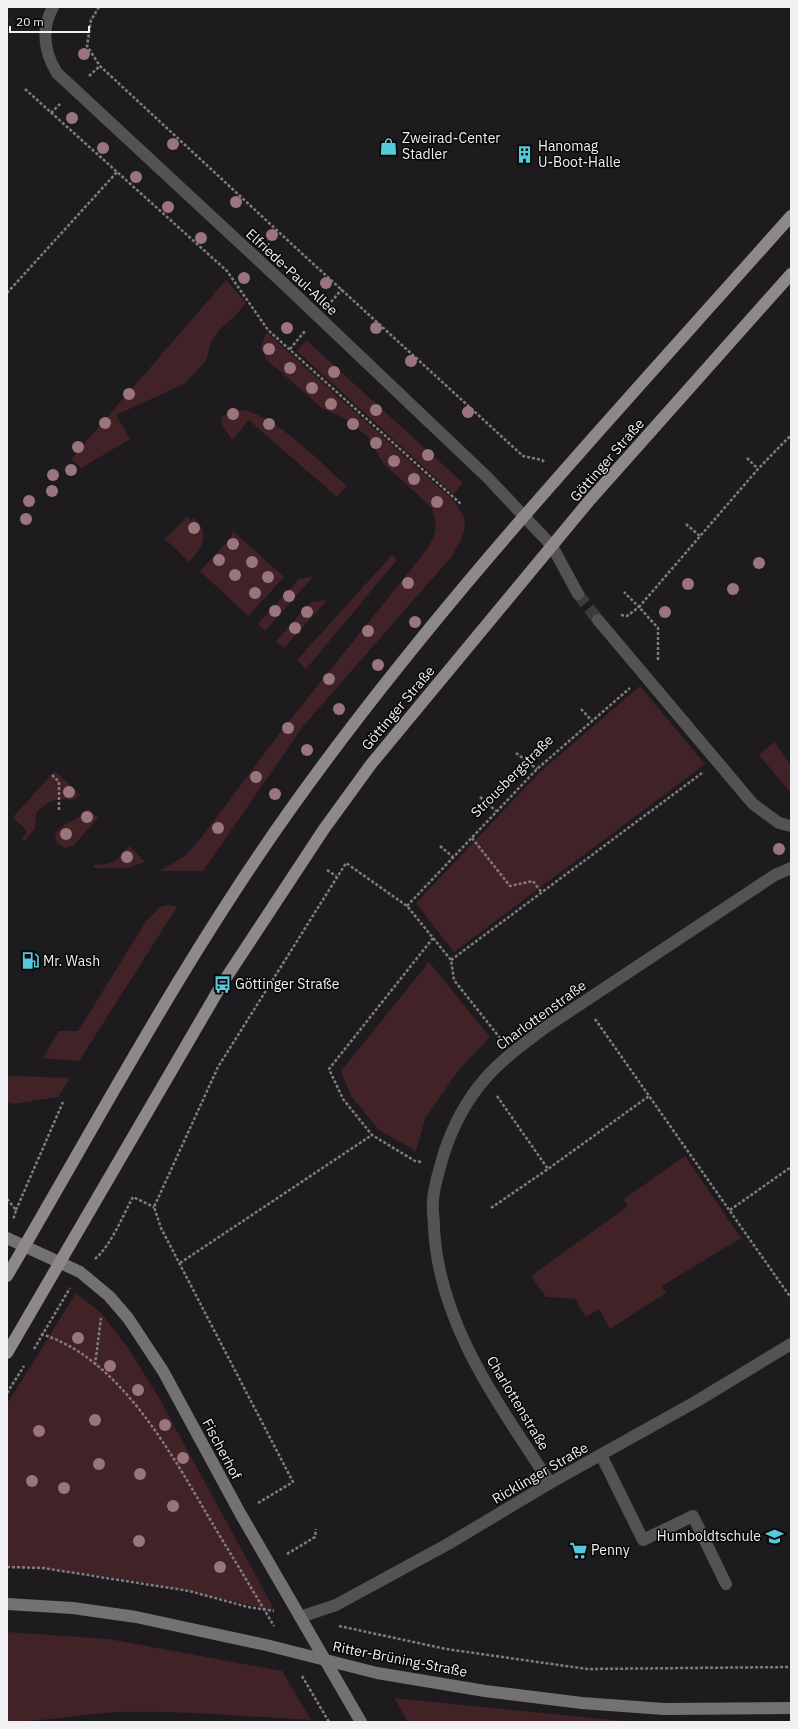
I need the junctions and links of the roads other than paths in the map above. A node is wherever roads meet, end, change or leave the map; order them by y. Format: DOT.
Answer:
graph roads {
  1 [pos="54,7"];
  2 [pos="791,216"];
  3 [pos="791,274"];
  4 [pos="525,515"];
  5 [pos="552,546"];
  6 [pos="578,594"];
  7 [pos="598,620"];
  8 [pos="791,826"];
  9 [pos="791,868"];
  10 [pos="7,1238"];
  11 [pos="7,1276"];
  12 [pos="791,1344"];
  13 [pos="7,1353"];
  14 [pos="601,1455"];
  15 [pos="550,1483"];
  16 [pos="726,1584"];
  17 [pos="7,1604"];
  18 [pos="300,1617"];
  19 [pos="791,1708"];
  20 [pos="361,1722"];
  1 -- 4 [label="street, Elfriede-Paul-Allee"];
  2 -- 4 [label="main road, Göttinger Straße"];
  3 -- 5 [label="main road, Göttinger Straße"];
  4 -- 5 [label="street, Elfriede-Paul-Allee"];
  4 -- 11 [label="main road, Göttinger Straße"];
  5 -- 6 [label="street"];
  5 -- 13 [label="main road, Göttinger Straße"];
  7 -- 8 [label="street"];
  9 -- 15 [label="street, Charlottenstraße"];
  10 -- 18 [label="main road, Fischerhof"];
  12 -- 14 [label="street, Ricklinger Straße"];
  14 -- 15 [label="street, Ricklinger Straße"];
  14 -- 16 [label="street"];
  15 -- 18 [label="street, Ricklinger Straße"];
  17 -- 19 [label="main road, Ritter-Brüning-Straße"];
  18 -- 20 [label="main road, Fischerhof"];
}
